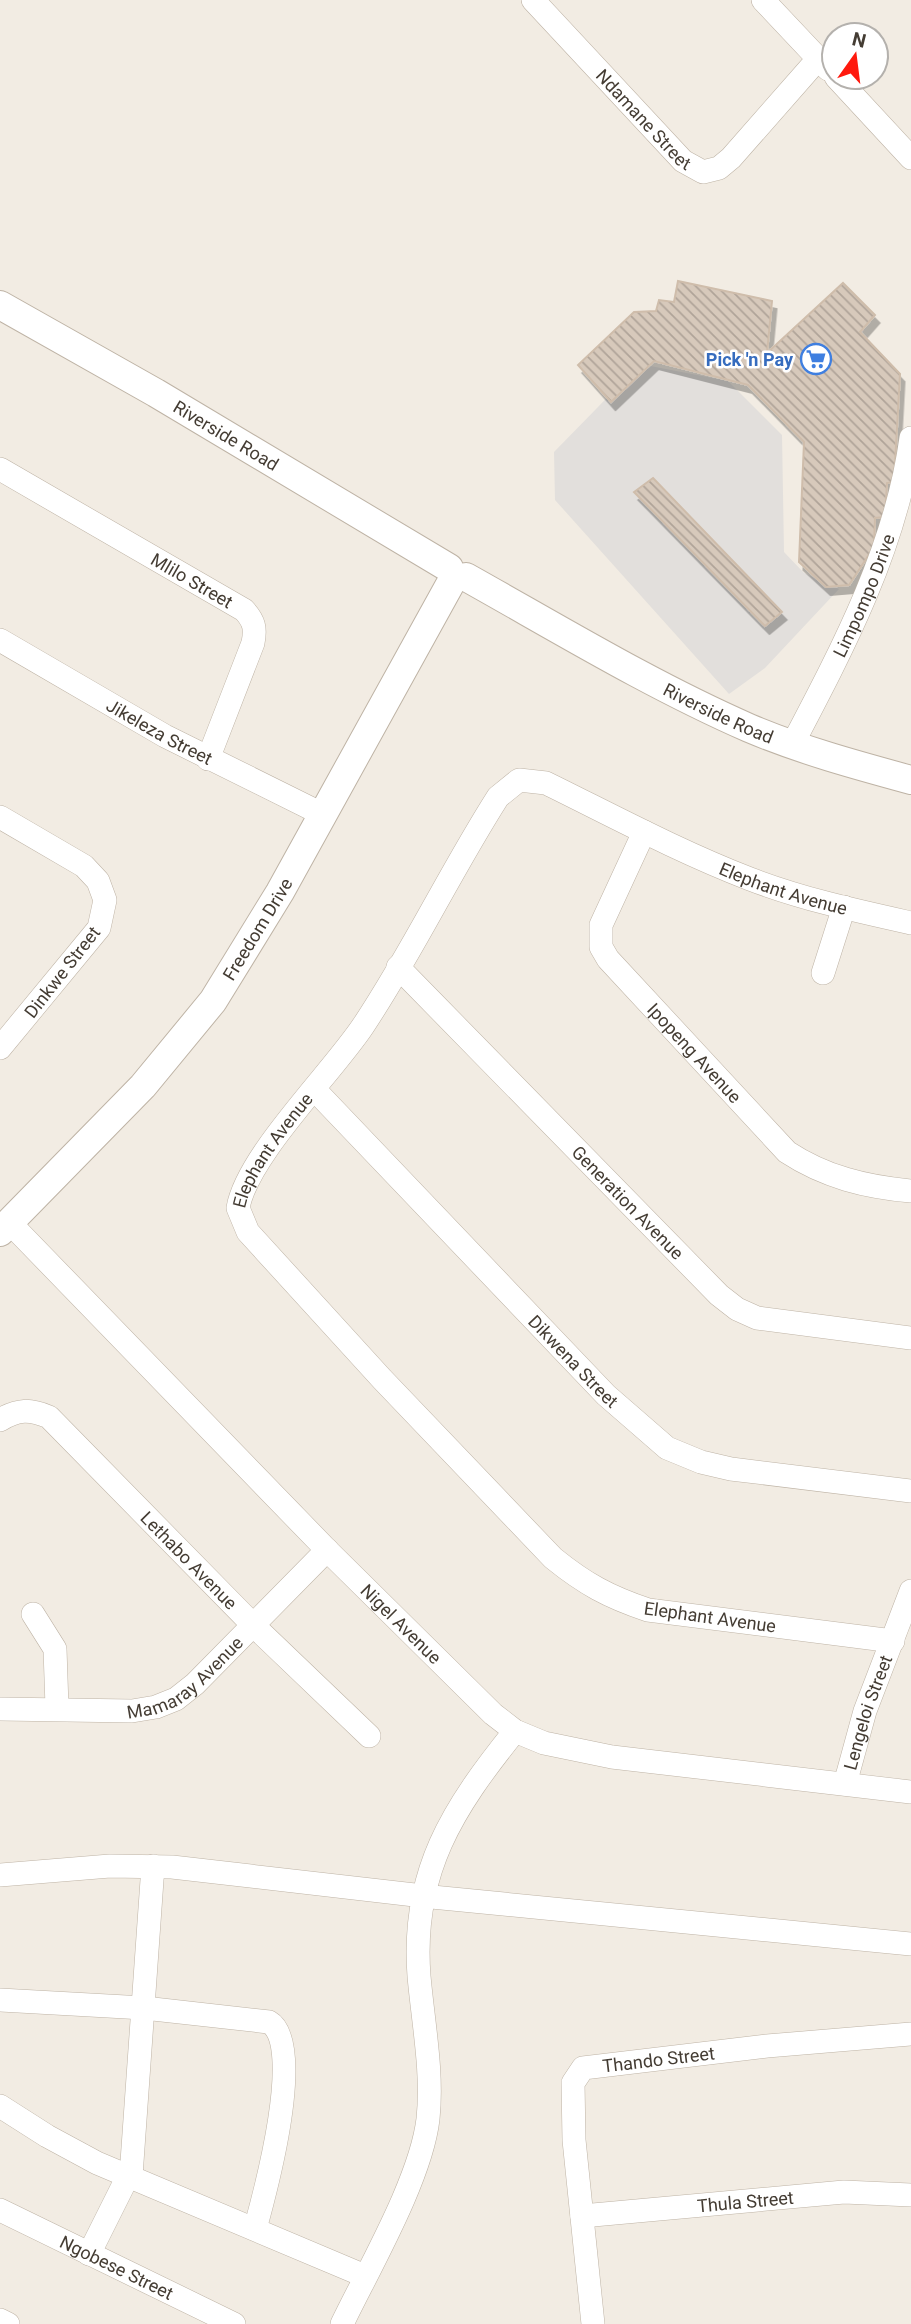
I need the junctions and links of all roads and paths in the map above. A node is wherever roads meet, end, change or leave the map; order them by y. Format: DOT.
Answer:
graph roads {
  1 [pos="533,0"];
  2 [pos="763,0"];
  3 [pos="820,60"];
  4 [pos="820,78"];
  5 [pos="849,91"];
  6 [pos="911,158"];
  7 [pos="0,305"];
  8 [pos="911,438"];
  9 [pos="0,469"];
  10 [pos="456,575"];
  11 [pos="0,640"];
  12 [pos="793,745"];
  13 [pos="208,759"];
  14 [pos="911,780"];
  15 [pos="322,814"];
  16 [pos="0,817"];
  17 [pos="644,832"];
  18 [pos="844,907"];
  19 [pos="911,923"];
  20 [pos="398,967"];
  21 [pos="823,973"];
  22 [pos="4,1037"];
  23 [pos="314,1089"];
  24 [pos="911,1191"];
  25 [pos="5,1228"];
  26 [pos="911,1338"];
  27 [pos="0,1420"];
  28 [pos="911,1491"];
  29 [pos="327,1550"];
  30 [pos="911,1591"];
  31 [pos="33,1614"];
  32 [pos="254,1626"];
  33 [pos="893,1641"];
  34 [pos="57,1707"];
  35 [pos="0,1709"];
  36 [pos="515,1731"];
  37 [pos="369,1736"];
  38 [pos="845,1784"];
  39 [pos="911,1792"];
  40 [pos="153,1866"];
  41 [pos="0,1875"];
  42 [pos="423,1895"];
  43 [pos="911,1944"];
  44 [pos="0,2000"];
  45 [pos="144,2008"];
  46 [pos="911,2034"];
  47 [pos="0,2106"];
  48 [pos="130,2175"];
  49 [pos="911,2195"];
  50 [pos="0,2210"];
  51 [pos="582,2216"];
  52 [pos="255,2229"];
  53 [pos="89,2254"];
  54 [pos="365,2276"];
  55 [pos="0,2320"];
  56 [pos="8,2324"];
  57 [pos="234,2324"];
  58 [pos="342,2324"];
  59 [pos="593,2324"];
  1 -- 4 [label="street, Ndamane Street"];
  2 -- 3 [label="street"];
  5 -- 6 [label="street"];
  7 -- 10 [label="street, Riverside Road"];
  8 -- 12 [label="street, Limpompo Drive"];
  9 -- 13 [label="street, Mlilo Street"];
  10 -- 12 [label="street, Riverside Road"];
  10 -- 15 [label="street, Freedom Drive"];
  11 -- 13 [label="street, Jikeleza Street"];
  12 -- 14 [label="street, Riverside Road"];
  13 -- 15 [label="street, Jikeleza Street"];
  15 -- 25 [label="street, Freedom Drive"];
  16 -- 22 [label="street, Dinkwe Street"];
  17 -- 18 [label="street, Elephant Avenue"];
  17 -- 20 [label="street, Elephant Avenue"];
  17 -- 24 [label="street, Ipopeng Avenue"];
  18 -- 19 [label="street, Elephant Avenue"];
  18 -- 21 [label="street"];
  20 -- 23 [label="street, Elephant Avenue"];
  20 -- 26 [label="street, Generation Avenue"];
  23 -- 28 [label="street, Dikwena Street"];
  23 -- 33 [label="street, Elephant Avenue"];
  25 -- 29 [label="street, Nigel Avenue"];
  27 -- 32 [label="street, Lethabo Avenue"];
  29 -- 32 [label="street, Mamaray Avenue"];
  29 -- 36 [label="street, Nigel Avenue"];
  30 -- 33 [label="street"];
  31 -- 34 [label="street"];
  32 -- 34 [label="street, Mamaray Avenue"];
  32 -- 37 [label="street, Lethabo Avenue"];
  33 -- 38 [label="street, Lengeloi Street"];
  34 -- 35 [label="street, Mamaray Avenue"];
  36 -- 38 [label="street, Nigel Avenue"];
  36 -- 42 [label="street"];
  38 -- 39 [label="street, Nigel Avenue"];
  40 -- 41 [label="street"];
  40 -- 42 [label="street"];
  40 -- 45 [label="street"];
  42 -- 43 [label="street"];
  42 -- 54 [label="street"];
  44 -- 45 [label="street"];
  45 -- 48 [label="street"];
  45 -- 52 [label="street"];
  46 -- 51 [label="street, Thando Street"];
  47 -- 48 [label="street"];
  48 -- 52 [label="street"];
  48 -- 53 [label="street"];
  49 -- 51 [label="street, Thula Street"];
  50 -- 53 [label="street, Ngobese Street"];
  51 -- 59 [label="street, Thando Street"];
  52 -- 54 [label="street"];
  53 -- 57 [label="street, Ngobese Street"];
  54 -- 58 [label="street"];
  55 -- 56 [label="street"];
}
